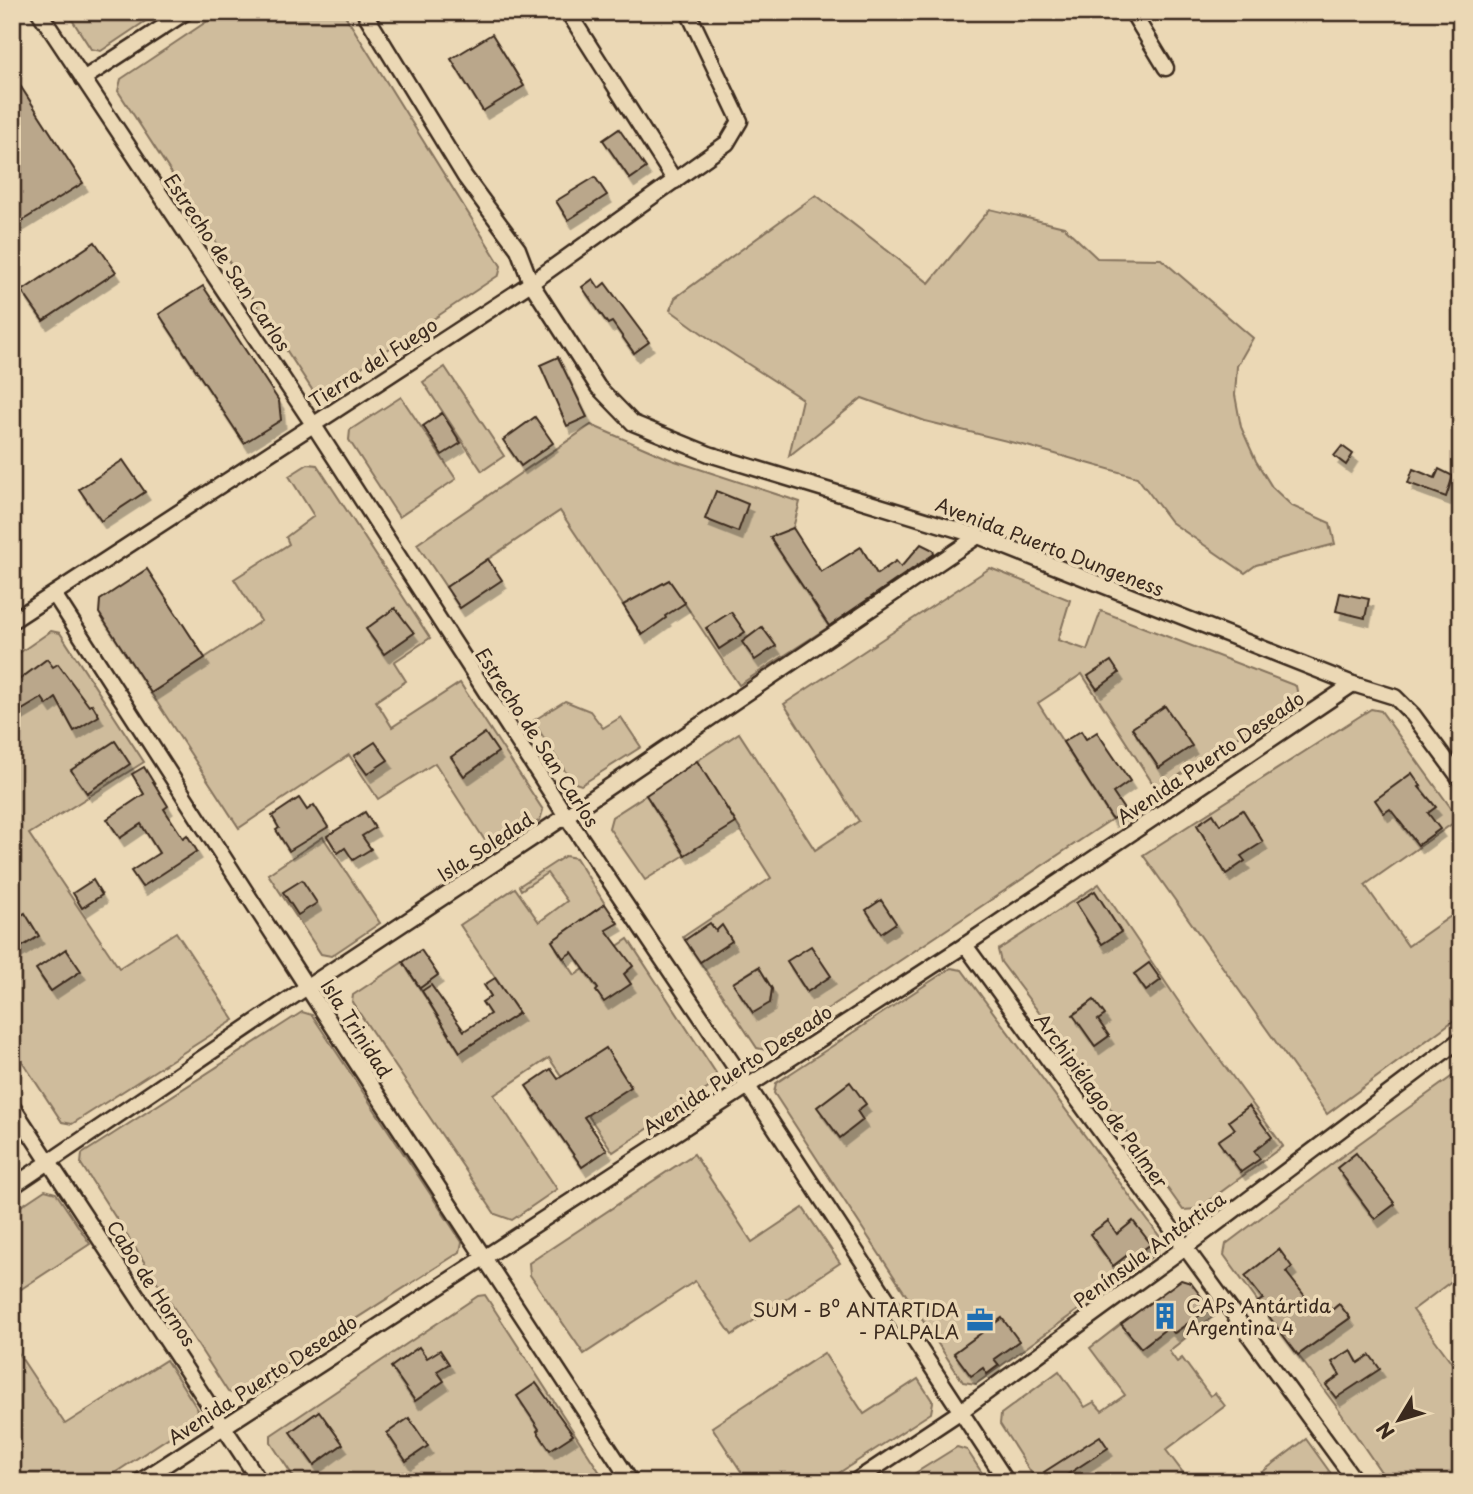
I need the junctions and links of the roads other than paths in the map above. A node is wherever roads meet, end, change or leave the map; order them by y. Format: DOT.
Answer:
graph roads {
  1 [pos="39,12"];
  2 [pos="186,12"];
  3 [pos="364,12"];
  4 [pos="568,12"];
  5 [pos="688,12"];
  6 [pos="1132,12"];
  7 [pos="1166,68"];
  8 [pos="83,79"];
  9 [pos="675,181"];
  10 [pos="531,283"];
  11 [pos="313,424"];
  12 [pos="978,536"];
  13 [pos="54,594"];
  14 [pos="12,621"];
  15 [pos="1353,684"];
  16 [pos="1461,780"];
  17 [pos="566,816"];
  18 [pos="965,945"];
  19 [pos="307,987"];
  20 [pos="1461,1040"];
  21 [pos="747,1085"];
  22 [pos="12,1106"];
  23 [pos="50,1162"];
  24 [pos="12,1187"];
  25 [pos="1184,1248"];
  26 [pos="485,1257"];
  27 [pos="961,1411"];
  28 [pos="223,1427"];
  29 [pos="139,1482"];
  30 [pos="260,1482"];
  31 [pos="631,1482"];
  32 [pos="854,1482"];
  33 [pos="1007,1482"];
  34 [pos="1356,1482"];
  1 -- 8 [label="street, Estrecho de San Carlos"];
  2 -- 8 [label="street"];
  3 -- 10 [label="street, Avenida Puerto Dungeness"];
  4 -- 9 [label="street"];
  5 -- 9 [label="street, Tierra del Fuego"];
  6 -- 7 [label="street"];
  8 -- 11 [label="street, Estrecho de San Carlos"];
  9 -- 10 [label="street, Tierra del Fuego"];
  10 -- 11 [label="street, Tierra del Fuego"];
  10 -- 12 [label="street, Avenida Puerto Dungeness"];
  11 -- 13 [label="street, Tierra del Fuego"];
  11 -- 17 [label="street, Estrecho de San Carlos"];
  12 -- 15 [label="street, Avenida Puerto Dungeness"];
  12 -- 17 [label="street, Isla Soledad"];
  13 -- 14 [label="street, Tierra del Fuego"];
  13 -- 19 [label="street, Isla Trinidad"];
  15 -- 16 [label="street, Avenida Puerto Dungeness"];
  15 -- 18 [label="street, Avenida Puerto Deseado"];
  17 -- 19 [label="street, Isla Soledad"];
  17 -- 21 [label="street, Estrecho de San Carlos"];
  18 -- 21 [label="street, Avenida Puerto Deseado"];
  18 -- 25 [label="street, Archipiélago de Palmer"];
  19 -- 23 [label="street, Isla Soledad"];
  19 -- 26 [label="street, Isla Trinidad"];
  20 -- 25 [label="street, Península Antártica"];
  21 -- 26 [label="street, Avenida Puerto Deseado"];
  21 -- 27 [label="street, Estrecho de San Carlos"];
  22 -- 23 [label="street, Cabo de Hornos"];
  23 -- 24 [label="street, Isla Soledad"];
  23 -- 28 [label="street, Cabo de Hornos"];
  25 -- 27 [label="street, Península Antártica"];
  25 -- 34 [label="street, Archipiélago de Palmer"];
  26 -- 28 [label="street, Avenida Puerto Deseado"];
  26 -- 31 [label="street, Isla Trinidad"];
  27 -- 32 [label="street, Península Antártica"];
  27 -- 33 [label="street, Estrecho de San Carlos"];
  28 -- 29 [label="street, Avenida Puerto Deseado"];
  28 -- 30 [label="street, Cabo de Hornos"];
}
